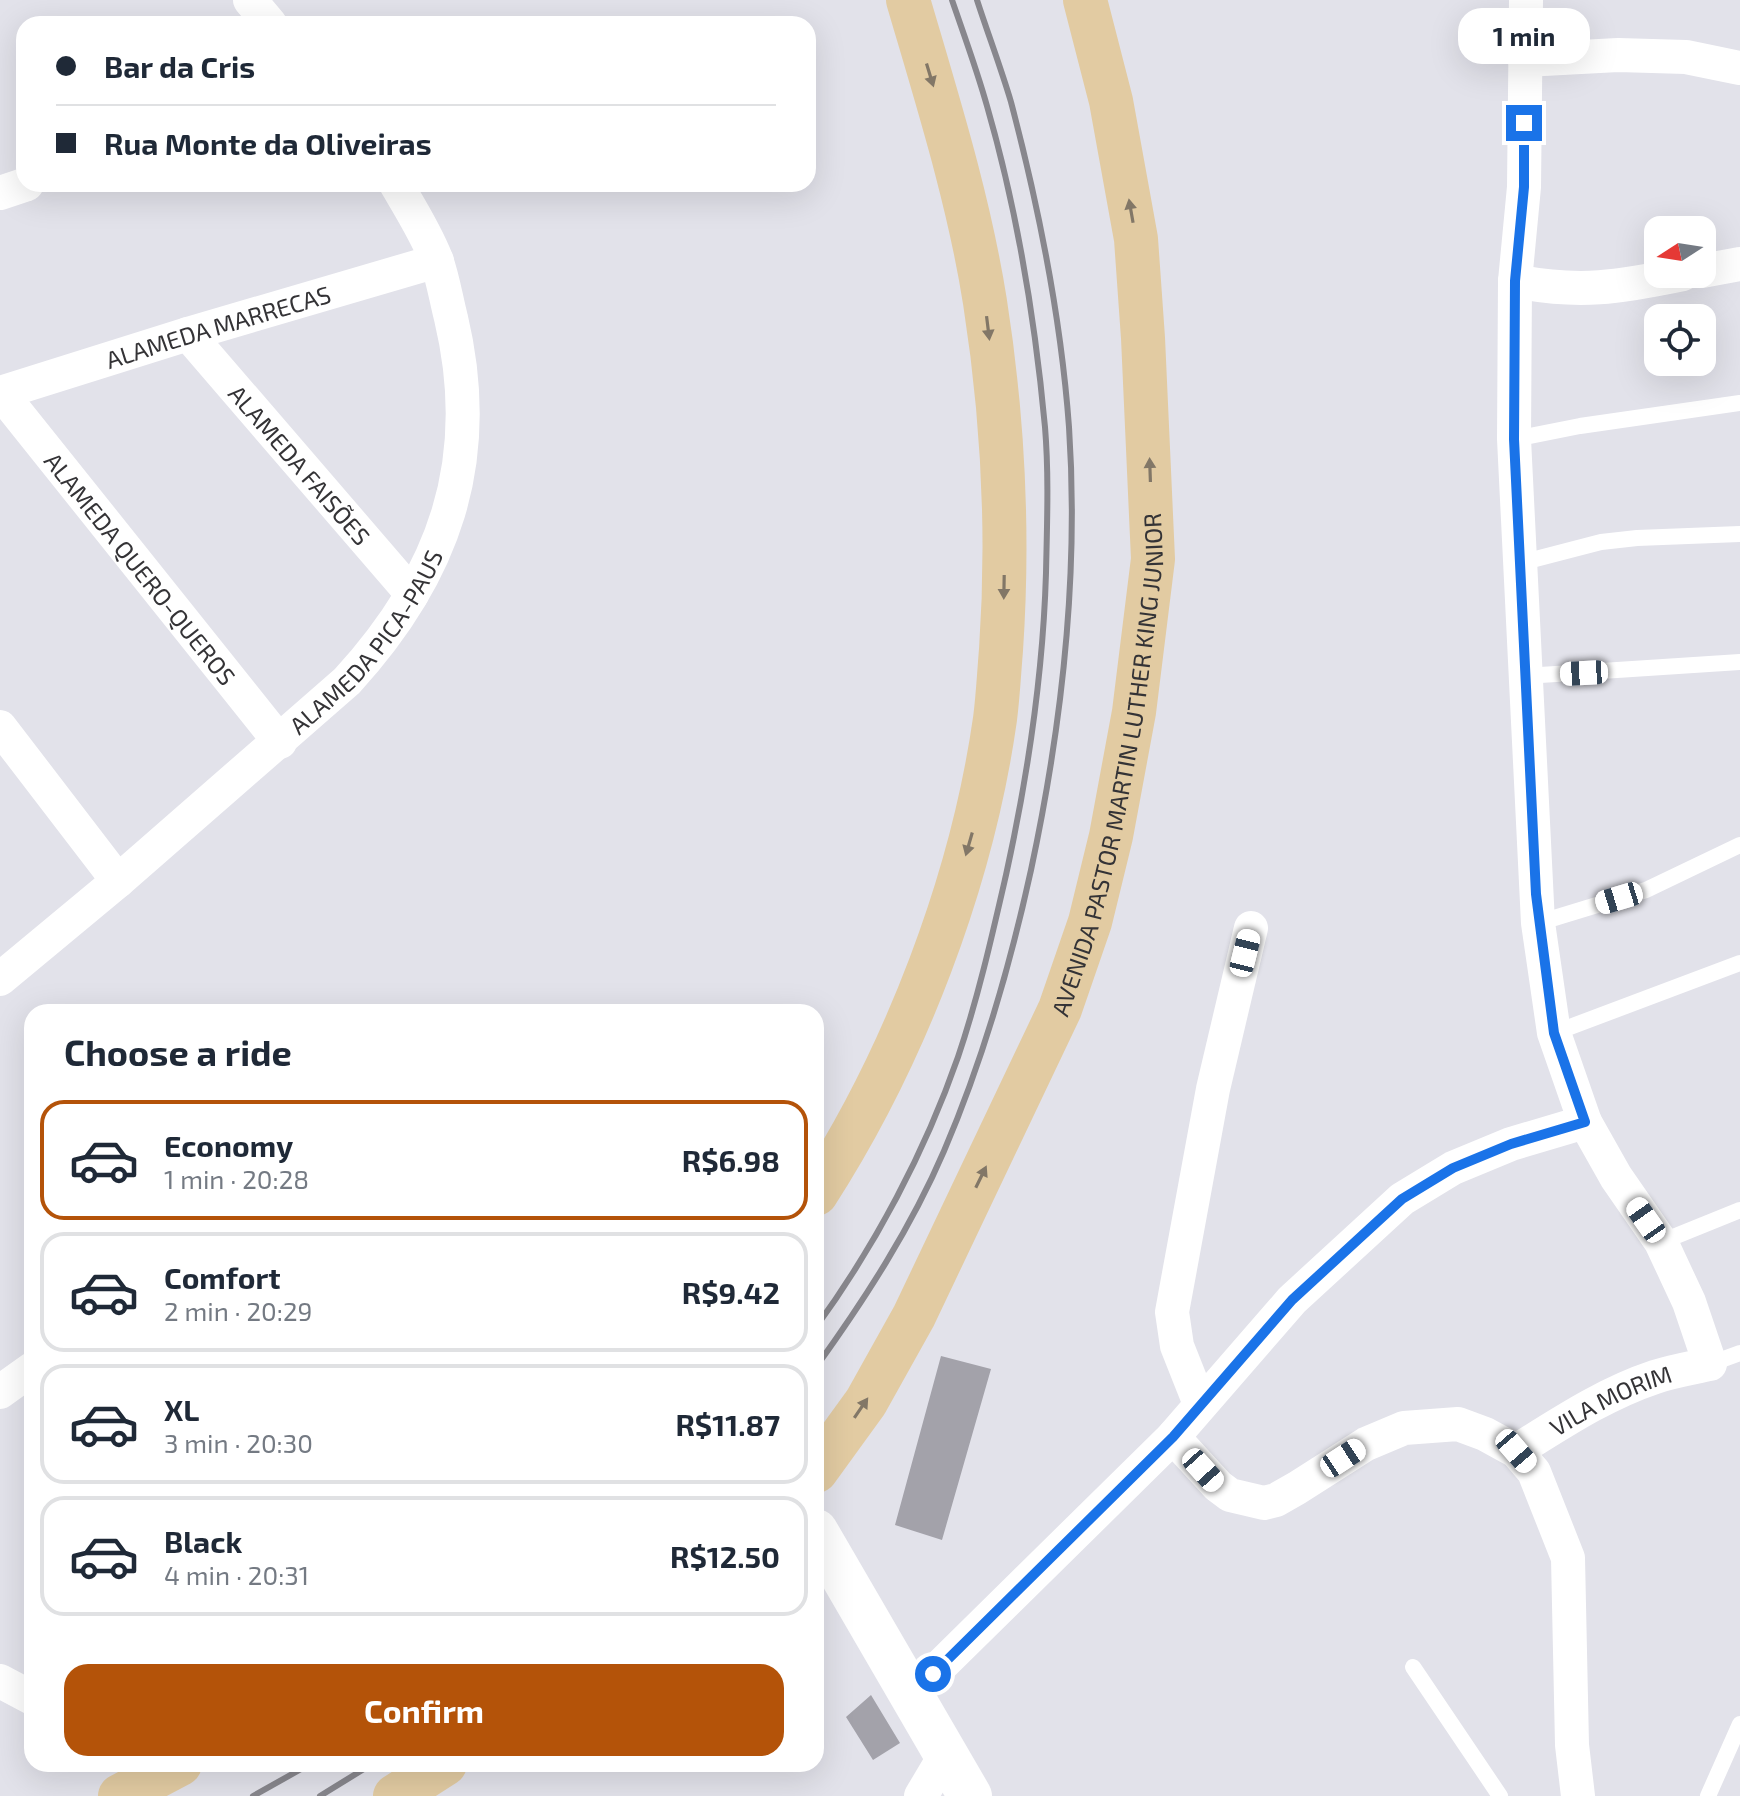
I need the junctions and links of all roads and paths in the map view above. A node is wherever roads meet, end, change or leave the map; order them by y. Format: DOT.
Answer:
graph roads {
  1 [pos="250,0"];
  2 [pos="908,0"];
  3 [pos="1085,0"];
  4 [pos="1526,0"];
  5 [pos="263,16"];
  6 [pos="1525,60"];
  7 [pos="1740,68"];
  8 [pos="400,192"];
  9 [pos="437,261"];
  10 [pos="1740,264"];
  11 [pos="1716,268"];
  12 [pos="1515,281"];
  13 [pos="1644,282"];
  14 [pos="188,334"];
  15 [pos="1,393"];
  16 [pos="1740,403"];
  17 [pos="1514,439"];
  18 [pos="1740,534"];
  19 [pos="1520,563"];
  20 [pos="412,594"];
  21 [pos="1740,662"];
  22 [pos="1525,676"];
  23 [pos="0,727"];
  24 [pos="280,742"];
  25 [pos="1740,845"];
  26 [pos="118,881"];
  27 [pos="1538,923"];
  28 [pos="1251,928"];
  29 [pos="1740,963"];
  30 [pos="0,979"];
  31 [pos="1554,1033"];
  32 [pos="1585,1122"];
  33 [pos="824,1182"];
  34 [pos="1740,1210"];
  35 [pos="1661,1242"];
  36 [pos="1725,1358"];
  37 [pos="24,1375"];
  38 [pos="0,1392"];
  39 [pos="1200,1404"];
  40 [pos="1173,1437"];
  41 [pos="1516,1451"];
  42 [pos="824,1460"];
  43 [pos="824,1545"];
  44 [pos="1413,1667"];
  45 [pos="0,1681"];
  46 [pos="24,1694"];
  47 [pos="911,1695"];
  48 [pos="1740,1724"];
  49 [pos="946,1754"];
  50 [pos="154,1772"];
  51 [pos="432,1772"];
  52 [pos="120,1796"];
  53 [pos="395,1796"];
  54 [pos="921,1796"];
  55 [pos="970,1796"];
  56 [pos="1500,1796"];
  57 [pos="1578,1796"];
  58 [pos="1708,1796"];
  1 -- 5 [label="street"];
  2 -- 33 [label="main road, one-way"];
  42 -- 3 [label="main road, AVENIDA PASTOR MARTIN LUTHER KING JUNIOR, one-way"];
  4 -- 6 [label="street"];
  6 -- 7 [label="street"];
  6 -- 12 [label="street"];
  8 -- 9 [label="street, ALAMEDA PICA-PAUS"];
  9 -- 14 [label="street, ALAMEDA MARRECAS"];
  9 -- 20 [label="street, ALAMEDA PICA-PAUS"];
  10 -- 11 [label="street"];
  12 -- 13 [label="street"];
  12 -- 17 [label="street"];
  14 -- 15 [label="street, ALAMEDA MARRECAS"];
  14 -- 20 [label="street, ALAMEDA FAISÕES"];
  15 -- 24 [label="street, ALAMEDA QUERO-QUEROS"];
  16 -- 17 [label="lane"];
  17 -- 19 [label="street"];
  18 -- 19 [label="lane"];
  19 -- 22 [label="street"];
  20 -- 24 [label="street, ALAMEDA PICA-PAUS"];
  21 -- 22 [label="lane"];
  22 -- 27 [label="street"];
  23 -- 26 [label="street"];
  24 -- 26 [label="street, ALAMEDA PICA-PAUS"];
  25 -- 27 [label="lane"];
  26 -- 30 [label="street, ALAMEDA PICA-PAUS"];
  27 -- 31 [label="street"];
  28 -- 39 [label="street"];
  29 -- 31 [label="lane"];
  31 -- 32 [label="street"];
  32 -- 35 [label="street"];
  32 -- 39 [label="street"];
  34 -- 35 [label="lane"];
  35 -- 36 [label="street"];
  36 -- 41 [label="street, VILA MORIM"];
  37 -- 38 [label="street"];
  39 -- 40 [label="street"];
  40 -- 41 [label="street"];
  40 -- 47 [label="street"];
  41 -- 57 [label="street"];
  43 -- 47 [label="main road"];
  44 -- 56 [label="lane"];
  45 -- 46 [label="street"];
  47 -- 49 [label="main road"];
  48 -- 58 [label="lane"];
  49 -- 54 [label="street"];
  49 -- 55 [label="main road"];
  50 -- 52 [label="main road"];
  51 -- 53 [label="main road"];
}
